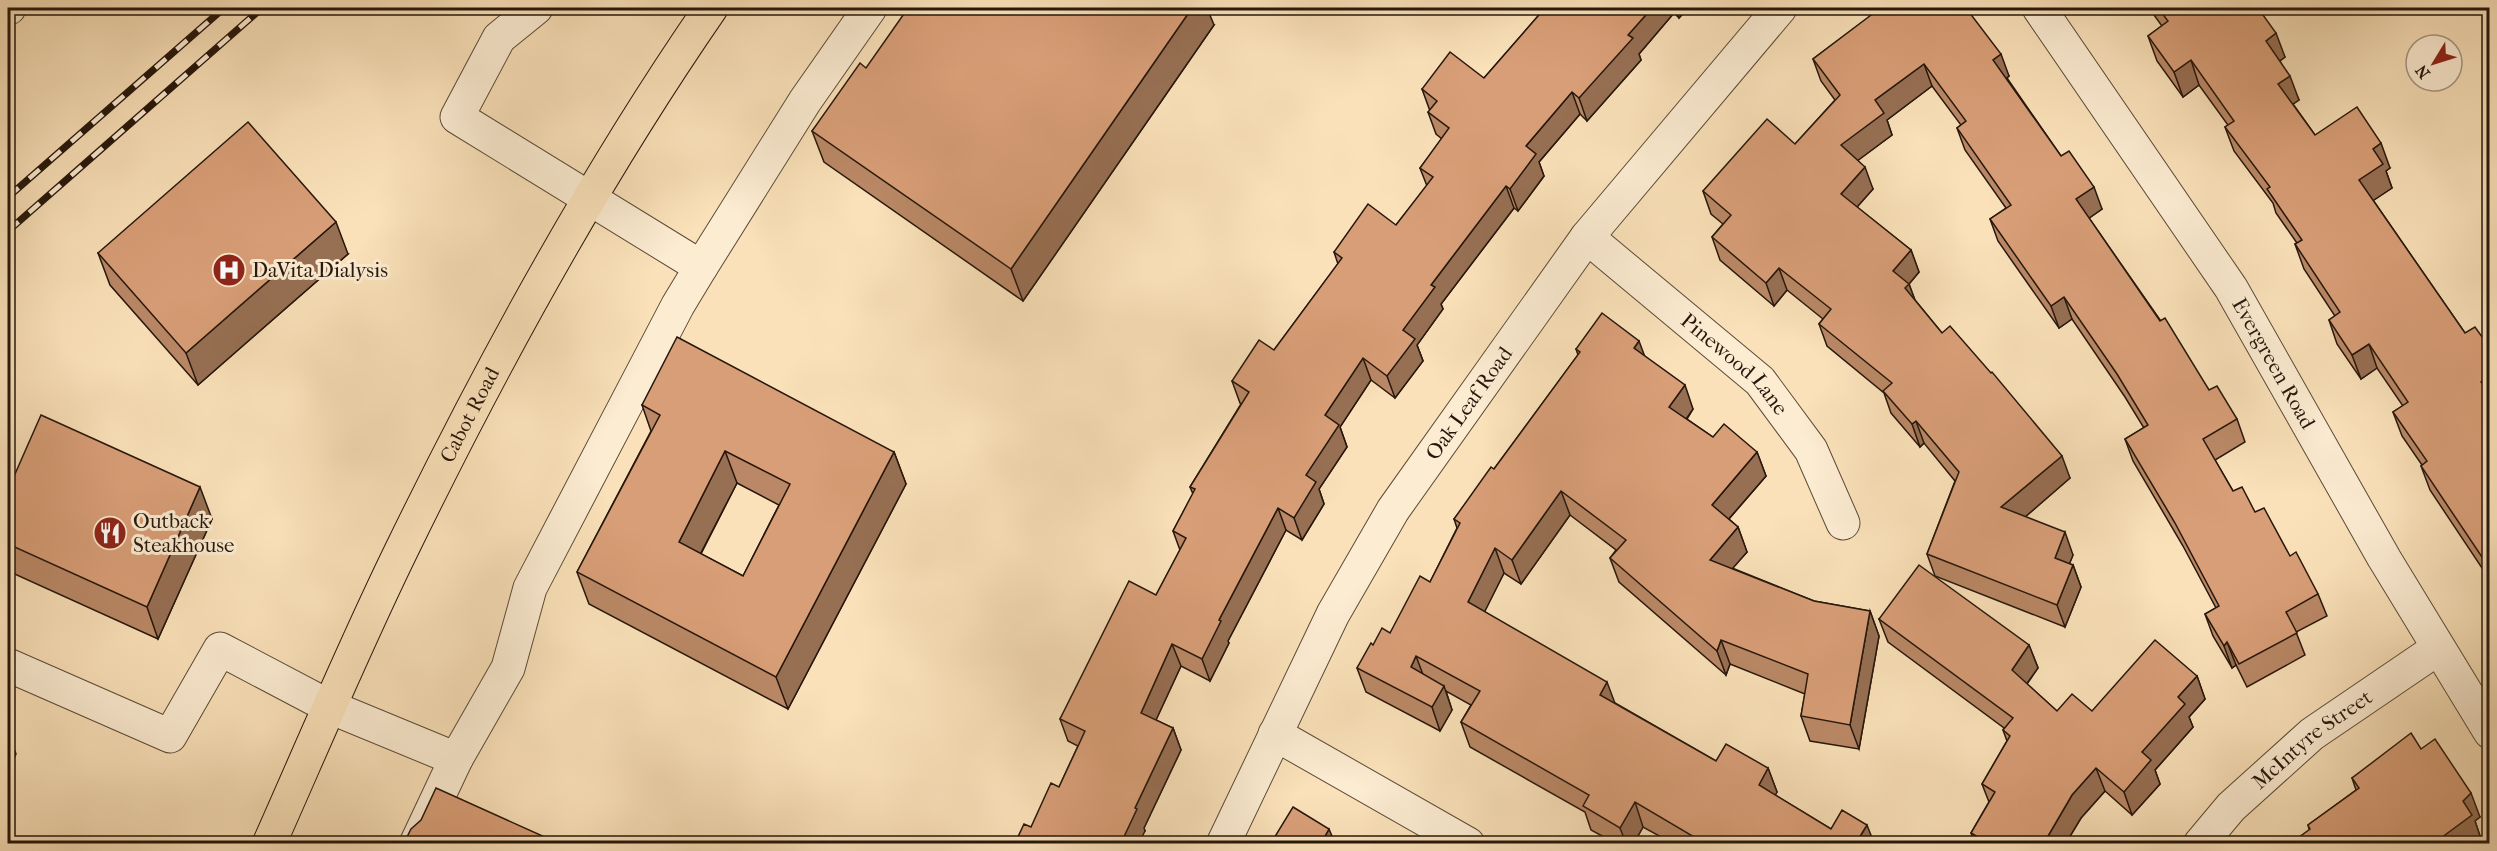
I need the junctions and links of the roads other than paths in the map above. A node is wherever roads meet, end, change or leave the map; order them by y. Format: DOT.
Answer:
graph roads {
  1 [pos="536,8"];
  2 [pos="711,8"];
  3 [pos="870,8"];
  4 [pos="1780,8"];
  5 [pos="2039,8"];
  6 [pos="588,199"];
  7 [pos="1587,237"];
  8 [pos="701,267"];
  9 [pos="1843,523"];
  10 [pos="2438,649"];
  11 [pos="8,665"];
  12 [pos="330,707"];
  13 [pos="2490,732"];
  14 [pos="1275,734"];
  15 [pos="456,759"];
  16 [pos="269,843"];
  17 [pos="417,843"];
  18 [pos="1223,843"];
  19 [pos="1468,843"];
  20 [pos="2200,843"];
  1 -- 6 [label="street"];
  2 -- 6 [label="main road, Cabot Road"];
  3 -- 8 [label="street"];
  4 -- 7 [label="street, Oak Leaf Road"];
  5 -- 10 [label="street, Evergreen Road"];
  6 -- 8 [label="street"];
  6 -- 12 [label="main road, Cabot Road"];
  7 -- 9 [label="street, Pinewood Lane"];
  7 -- 14 [label="street, Oak Leaf Road"];
  8 -- 15 [label="street"];
  10 -- 13 [label="street, Evergreen Road"];
  10 -- 20 [label="street, McIntyre Street"];
  11 -- 12 [label="street"];
  12 -- 15 [label="street"];
  12 -- 16 [label="main road, Cabot Road"];
  14 -- 18 [label="street, Oak Leaf Road"];
  14 -- 19 [label="street"];
  15 -- 17 [label="street"];
}
